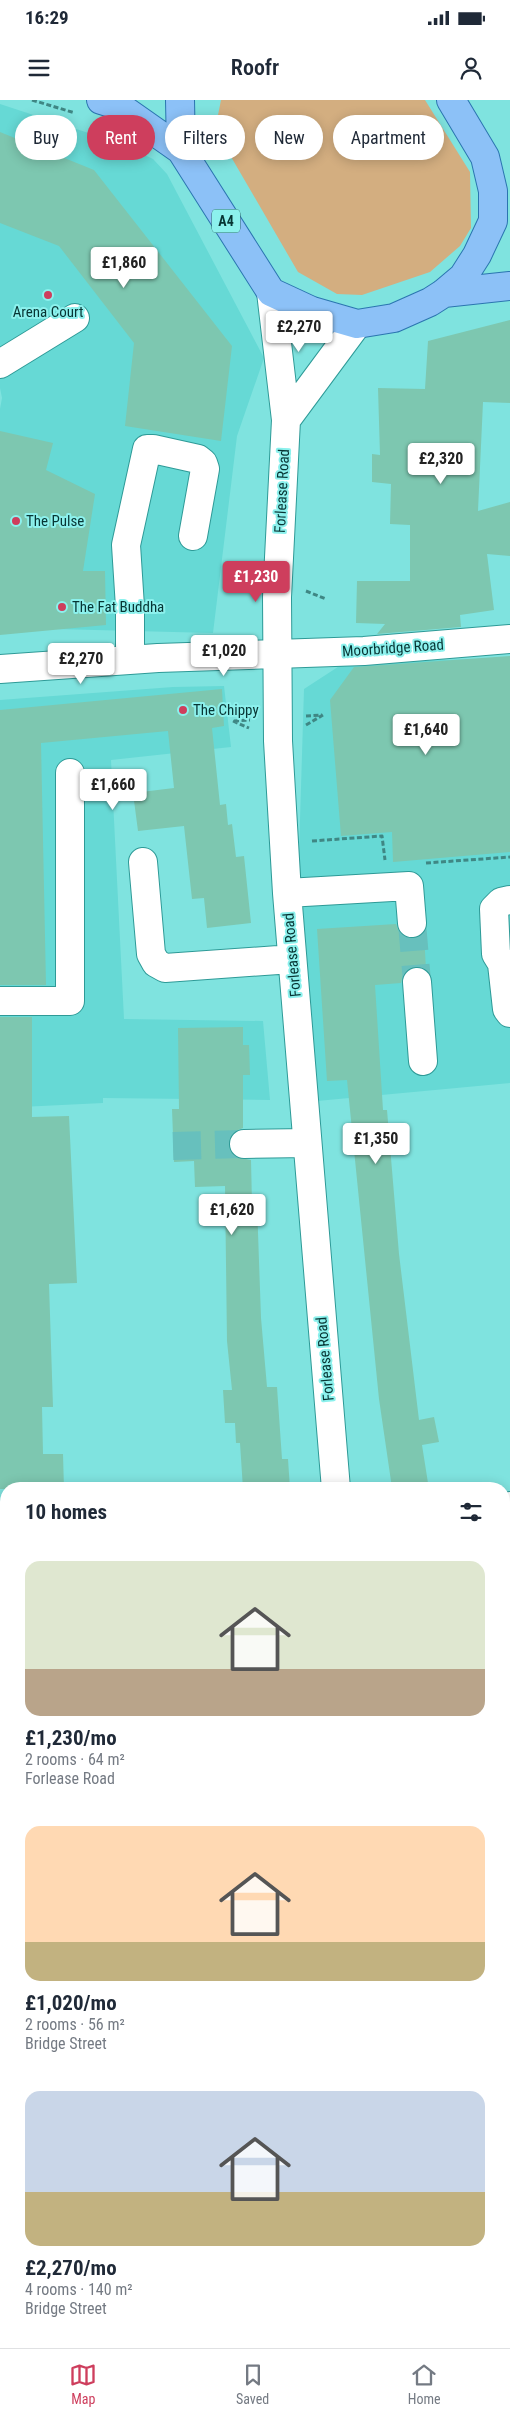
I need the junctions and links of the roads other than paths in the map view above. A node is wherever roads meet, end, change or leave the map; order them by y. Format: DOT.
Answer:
graph roads {
  1 [pos="180,100"];
  2 [pos="451,100"];
  3 [pos="92,108"];
  4 [pos="180,115"];
  5 [pos="165,139"];
  6 [pos="485,156"];
  7 [pos="187,160"];
  8 [pos="510,178"];
  9 [pos="510,286"];
  10 [pos="271,292"];
  11 [pos="444,293"];
  12 [pos="75,318"];
  13 [pos="357,324"];
  14 [pos="0,364"];
  15 [pos="286,420"];
  16 [pos="193,536"];
  17 [pos="510,638"];
  18 [pos="277,654"];
  19 [pos="130,660"];
  20 [pos="0,669"];
  21 [pos="70,773"];
  22 [pos="143,862"];
  23 [pos="286,893"];
  24 [pos="510,900"];
  25 [pos="412,923"];
  26 [pos="292,959"];
  27 [pos="506,966"];
  28 [pos="417,982"];
  29 [pos="0,1001"];
  30 [pos="510,1013"];
  31 [pos="423,1061"];
  32 [pos="307,1143"];
  33 [pos="244,1144"];
  34 [pos="335,1482"];
  1 -- 4 [label="main road"];
  2 -- 6 [label="main road"];
  3 -- 5 [label="main road, A4"];
  6 -- 8 [label="main road"];
  6 -- 11 [label="main road"];
  7 -- 10 [label="main road, A4"];
  9 -- 11 [label="main road"];
  10 -- 13 [label="main road"];
  10 -- 15 [label="street, Forlease Road"];
  11 -- 13 [label="main road"];
  12 -- 14 [label="street"];
  13 -- 15 [label="street"];
  15 -- 18 [label="street, Forlease Road"];
  16 -- 19 [label="street"];
  17 -- 18 [label="street, Moorbridge Road"];
  18 -- 19 [label="street, Moorbridge Road"];
  18 -- 23 [label="street, Forlease Road"];
  19 -- 20 [label="street, Moorbridge Road"];
  21 -- 29 [label="street"];
  22 -- 26 [label="street"];
  23 -- 25 [label="street"];
  23 -- 26 [label="street, Forlease Road"];
  24 -- 27 [label="street"];
  26 -- 32 [label="street, Forlease Road"];
  27 -- 30 [label="street"];
  28 -- 31 [label="street"];
  32 -- 33 [label="street"];
  32 -- 34 [label="street, Forlease Road"];
}
